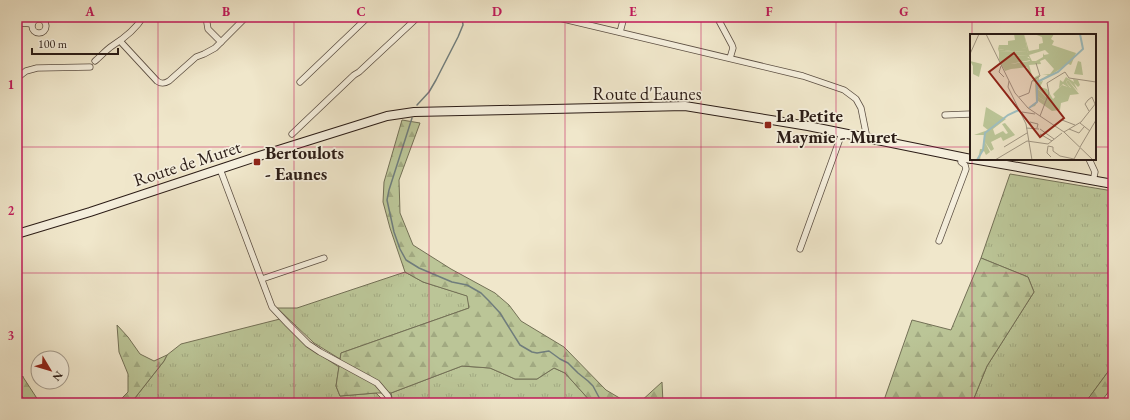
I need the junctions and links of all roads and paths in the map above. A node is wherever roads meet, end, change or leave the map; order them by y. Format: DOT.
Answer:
graph roads {
  1 [pos="143,17"];
  2 [pos="206,17"];
  3 [pos="246,17"];
  4 [pos="368,17"];
  5 [pos="418,17"];
  6 [pos="555,17"];
  7 [pos="624,17"];
  8 [pos="718,17"];
  9 [pos="32,24"];
  10 [pos="17,25"];
  11 [pos="620,32"];
  12 [pos="120,41"];
  13 [pos="221,42"];
  14 [pos="730,58"];
  15 [pos="95,61"];
  16 [pos="90,68"];
  17 [pos="17,78"];
  18 [pos="300,82"];
  19 [pos="414,112"];
  20 [pos="970,114"];
  21 [pos="945,115"];
  22 [pos="842,133"];
  23 [pos="292,134"];
  24 [pos="867,138"];
  25 [pos="961,157"];
  26 [pos="970,159"];
  27 [pos="978,160"];
  28 [pos="1089,160"];
  29 [pos="220,169"];
  30 [pos="1093,181"];
  31 [pos="1113,184"];
  32 [pos="17,234"];
  33 [pos="940,241"];
  34 [pos="800,249"];
  35 [pos="324,258"];
  36 [pos="262,279"];
  37 [pos="389,403"];
  1 -- 12 [label="street"];
  2 -- 13 [label="street"];
  3 -- 13 [label="street"];
  4 -- 18 [label="street"];
  5 -- 23 [label="street"];
  6 -- 11 [label="street"];
  7 -- 11 [label="street"];
  8 -- 14 [label="street"];
  9 -- 10 [label="street"];
  11 -- 14 [label="street"];
  12 -- 13 [label="street"];
  12 -- 15 [label="street"];
  14 -- 24 [label="street"];
  16 -- 17 [label="street"];
  19 -- 22 [label="main road, Route d'Eaunes"];
  19 -- 29 [label="main road, Route de Muret"];
  20 -- 21 [label="street"];
  22 -- 24 [label="main road, Route d'Eaunes"];
  22 -- 34 [label="street"];
  24 -- 25 [label="main road, Route d'Eaunes"];
  25 -- 26 [label="main road, Route d'Eaunes"];
  25 -- 33 [label="street"];
  27 -- 30 [label="main road, Route d'Eaunes"];
  28 -- 30 [label="street"];
  29 -- 32 [label="main road, Route de Muret"];
  29 -- 36 [label="street"];
  30 -- 31 [label="main road, Route d'Eaunes"];
  35 -- 36 [label="street"];
  36 -- 37 [label="street"];
}
